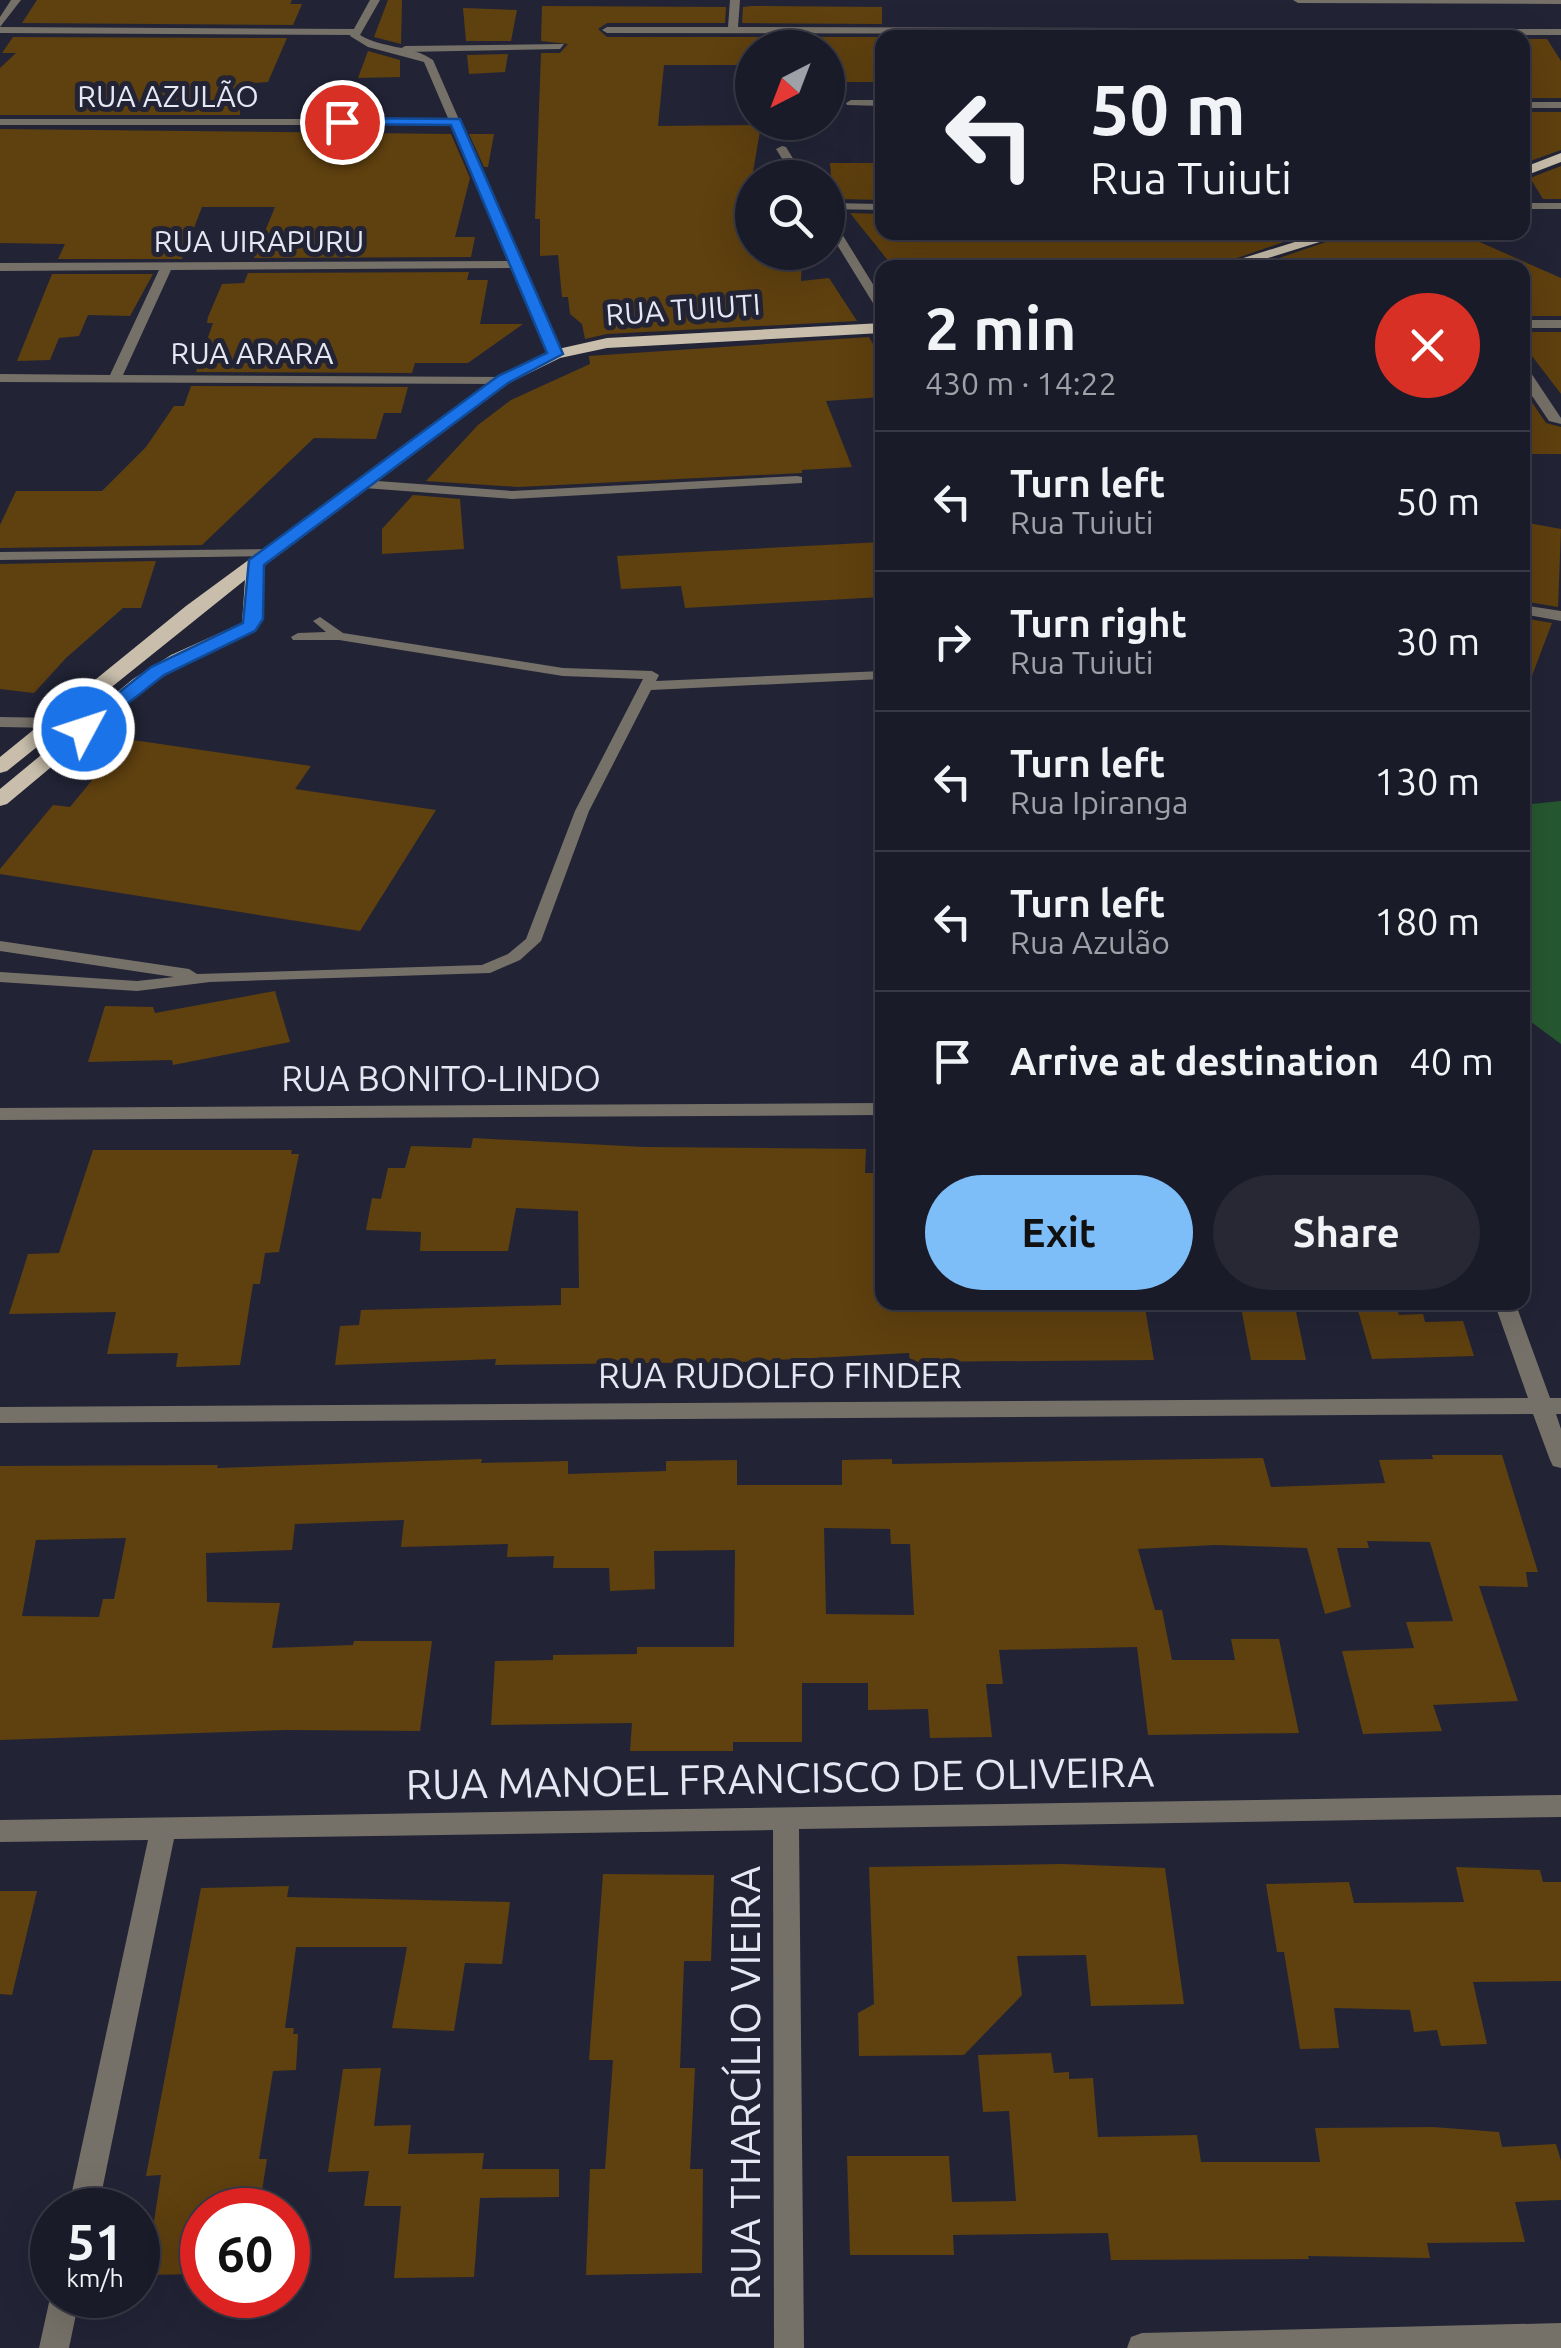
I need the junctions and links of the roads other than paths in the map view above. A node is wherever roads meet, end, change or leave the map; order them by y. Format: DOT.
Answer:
graph roads {
  1 [pos="16,0"];
  2 [pos="376,0"];
  3 [pos="735,0"];
  4 [pos="1298,0"];
  5 [pos="1561,1"];
  6 [pos="0,27"];
  7 [pos="607,30"];
  8 [pos="734,30"];
  9 [pos="875,30"];
  10 [pos="356,32"];
  11 [pos="1530,32"];
  12 [pos="1561,32"];
  13 [pos="560,46"];
  14 [pos="405,49"];
  15 [pos="852,103"];
  16 [pos="875,103"];
  17 [pos="1530,105"];
  18 [pos="1561,106"];
  19 [pos="0,122"];
  20 [pos="456,122"];
  21 [pos="782,149"];
  22 [pos="1561,157"];
  23 [pos="789,160"];
  24 [pos="1530,170"];
  25 [pos="845,206"];
  26 [pos="1530,206"];
  27 [pos="1561,206"];
  28 [pos="875,207"];
  29 [pos="1317,240"];
  30 [pos="845,248"];
  31 [pos="1246,260"];
  32 [pos="517,266"];
  33 [pos="0,267"];
  34 [pos="166,267"];
  35 [pos="875,297"];
  36 [pos="1530,324"];
  37 [pos="1561,324"];
  38 [pos="875,328"];
  39 [pos="555,354"];
  40 [pos="0,378"];
  41 [pos="115,378"];
  42 [pos="503,380"];
  43 [pos="1530,382"];
  44 [pos="1556,421"];
  45 [pos="796,480"];
  46 [pos="364,484"];
  47 [pos="0,556"];
  48 [pos="263,558"];
  49 [pos="193,610"];
  50 [pos="1530,610"];
  51 [pos="1561,616"];
  52 [pos="254,619"];
  53 [pos="320,620"];
  54 [pos="339,636"];
  55 [pos="298,637"];
  56 [pos="875,675"];
  57 [pos="647,686"];
  58 [pos="0,722"];
  59 [pos="55,723"];
  60 [pos="0,768"];
  61 [pos="0,800"];
  62 [pos="0,946"];
  63 [pos="0,977"];
  64 [pos="210,977"];
  65 [pos="875,1108"];
  66 [pos="0,1114"];
  67 [pos="1508,1310"];
  68 [pos="1551,1406"];
  69 [pos="0,1416"];
  70 [pos="1561,1460"];
  71 [pos="1561,1806"];
  72 [pos="786,1817"];
  73 [pos="163,1828"];
  74 [pos="0,1831"];
  75 [pos="87,2188"];
  76 [pos="60,2318"];
  77 [pos="1561,2338"];
  78 [pos="54,2348"];
  79 [pos="789,2348"];
  80 [pos="1142,2348"];
  1 -- 6 [label="street"];
  2 -- 10 [label="street"];
  3 -- 8 [label="street"];
  4 -- 5 [label="street"];
  6 -- 10 [label="street"];
  7 -- 8 [label="street"];
  8 -- 9 [label="street"];
  10 -- 14 [label="street"];
  11 -- 12 [label="street"];
  13 -- 14 [label="street"];
  14 -- 20 [label="street"];
  15 -- 16 [label="street"];
  17 -- 18 [label="street"];
  19 -- 20 [label="street, RUA AZULÃO"];
  20 -- 32 [label="street"];
  21 -- 23 [label="street"];
  22 -- 24 [label="main road"];
  25 -- 28 [label="street"];
  26 -- 27 [label="street"];
  29 -- 31 [label="main road"];
  30 -- 35 [label="street"];
  32 -- 34 [label="street, RUA UIRAPURU"];
  32 -- 39 [label="street"];
  33 -- 34 [label="street, RUA UIRAPURU"];
  34 -- 41 [label="street"];
  36 -- 37 [label="street"];
  38 -- 39 [label="main road, RUA TUIUTI"];
  39 -- 42 [label="main road, RUA TUIUTI"];
  40 -- 41 [label="street, RUA ARARA"];
  41 -- 42 [label="street, RUA ARARA"];
  42 -- 46 [label="main road, RUA TUIUTI"];
  43 -- 44 [label="street"];
  45 -- 46 [label="street"];
  46 -- 48 [label="main road, RUA TUIUTI"];
  47 -- 48 [label="street"];
  48 -- 49 [label="main road, RUA TUIUTI"];
  48 -- 52 [label="main road"];
  49 -- 52 [label="main road"];
  49 -- 59 [label="main road, RUA TUIUTI"];
  50 -- 51 [label="street"];
  52 -- 61 [label="main road"];
  53 -- 54 [label="lane"];
  54 -- 55 [label="lane"];
  54 -- 57 [label="lane"];
  56 -- 57 [label="lane"];
  57 -- 64 [label="lane"];
  58 -- 59 [label="street"];
  59 -- 60 [label="main road, RUA TUIUTI"];
  62 -- 64 [label="lane"];
  63 -- 64 [label="lane"];
  65 -- 66 [label="street, RUA BONITO-LINDO"];
  67 -- 68 [label="street"];
  68 -- 69 [label="street, RUA RUDOLFO FINDER"];
  68 -- 70 [label="street"];
  71 -- 72 [label="street, RUA MANOEL FRANCISCO DE OLIVEIRA"];
  72 -- 73 [label="street, RUA MANOEL FRANCISCO DE OLIVEIRA"];
  72 -- 79 [label="street, RUA THARCÍLIO VIEIRA"];
  73 -- 74 [label="street, RUA MANOEL FRANCISCO DE OLIVEIRA"];
  73 -- 75 [label="street"];
  76 -- 78 [label="street"];
  77 -- 80 [label="street"];
}
